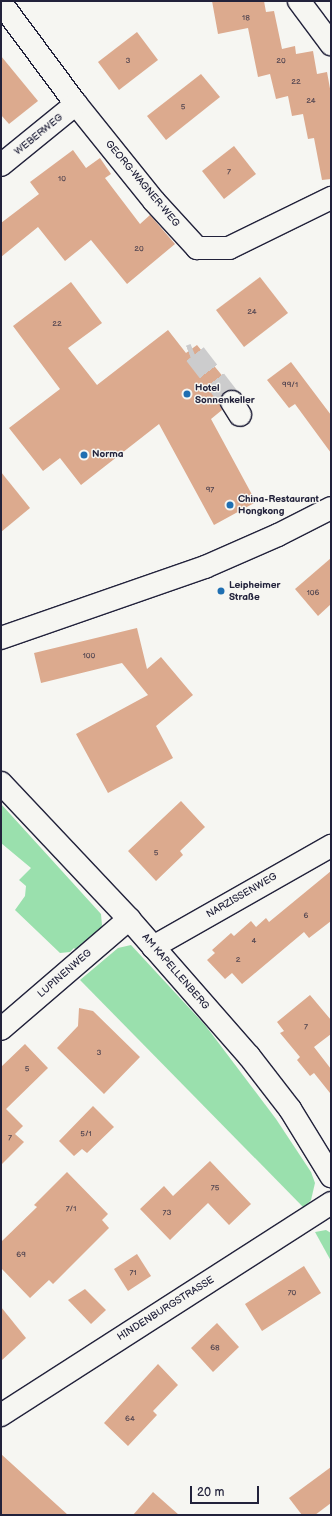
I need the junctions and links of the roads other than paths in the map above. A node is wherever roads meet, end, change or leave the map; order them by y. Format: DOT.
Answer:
graph roads {
  1 [pos="299,1"];
  2 [pos="1,3"];
  3 [pos="330,40"];
  4 [pos="76,104"];
  5 [pos="1,165"];
  6 [pos="331,198"];
  7 [pos="331,508"];
  8 [pos="1,638"];
  9 [pos="1,783"];
  10 [pos="331,846"];
  11 [pos="129,919"];
  12 [pos="153,947"];
  13 [pos="1,1029"];
  14 [pos="331,1176"];
  15 [pos="331,1203"];
  16 [pos="1,1415"];
  1 -- 3 [label="street"];
  2 -- 4 [label="street, GEORG-WAGNER-WEG"];
  4 -- 5 [label="street, WEBERWEG"];
  4 -- 6 [label="street, GEORG-WAGNER-WEG"];
  7 -- 8 [label="street"];
  9 -- 11 [label="street, AM KAPELLENBERG"];
  10 -- 12 [label="street, NARZISSENWEG"];
  11 -- 12 [label="street, AM KAPELLENBERG"];
  11 -- 13 [label="street, LUPINENWEG"];
  12 -- 14 [label="street, AM KAPELLENBERG"];
  15 -- 16 [label="street, HINDENBURGSTRASSE"];
}
